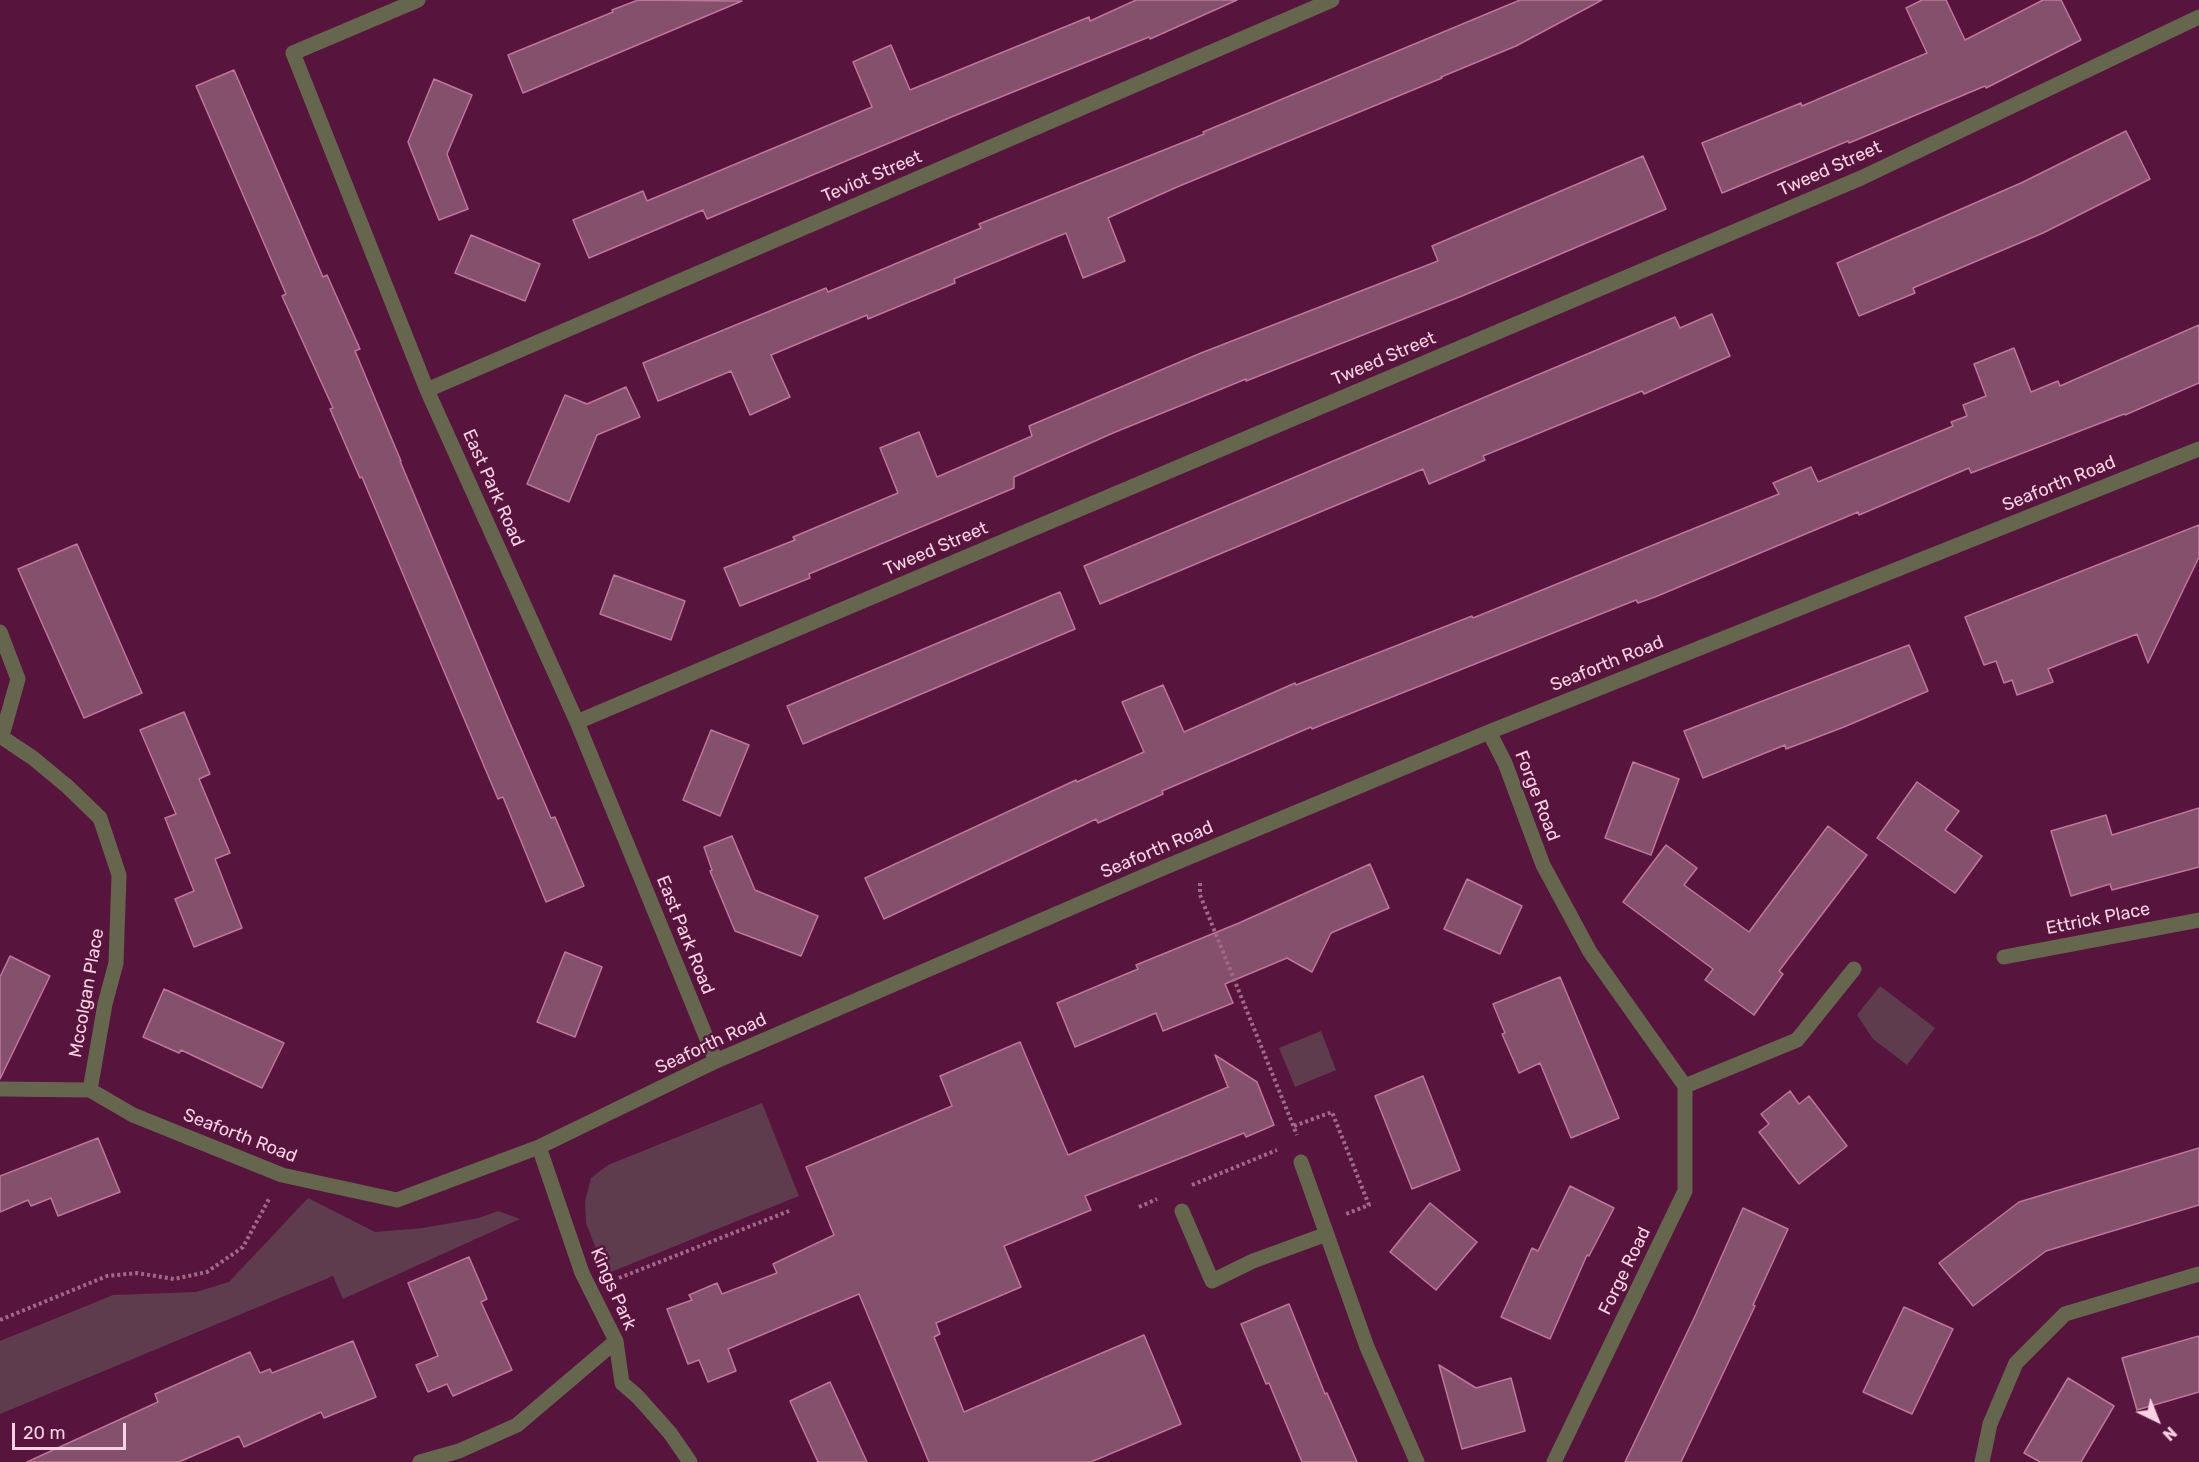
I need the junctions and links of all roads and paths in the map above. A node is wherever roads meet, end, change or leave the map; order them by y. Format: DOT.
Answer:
graph roads {
  1 [pos="418,0"];
  2 [pos="1332,0"];
  3 [pos="2199,17"];
  4 [pos="427,390"];
  5 [pos="2199,450"];
  6 [pos="0,632"];
  7 [pos="577,722"];
  8 [pos="1489,732"];
  9 [pos="1,736"];
  10 [pos="1202,852"];
  11 [pos="2199,920"];
  12 [pos="2004,957"];
  13 [pos="1854,969"];
  14 [pos="716,1061"];
  15 [pos="1684,1086"];
  16 [pos="0,1089"];
  17 [pos="90,1090"];
  18 [pos="1294,1126"];
  19 [pos="1300,1141"];
  20 [pos="539,1147"];
  21 [pos="1301,1162"];
  22 [pos="282,1175"];
  23 [pos="1187,1187"];
  24 [pos="1158,1199"];
  25 [pos="1139,1207"];
  26 [pos="789,1211"];
  27 [pos="1182,1211"];
  28 [pos="1325,1229"];
  29 [pos="2199,1274"];
  30 [pos="619,1278"];
  31 [pos="0,1320"];
  32 [pos="616,1341"];
  33 [pos="420,1462"];
  34 [pos="690,1462"];
  35 [pos="1417,1462"];
  36 [pos="1554,1462"];
  37 [pos="1982,1462"];
  1 -- 4 [label="street, East Park Road"];
  2 -- 4 [label="street, Teviot Street"];
  3 -- 7 [label="street, Tweed Street"];
  4 -- 7 [label="street, East Park Road"];
  5 -- 8 [label="street, Seaforth Road"];
  6 -- 9 [label="street"];
  7 -- 14 [label="street, East Park Road"];
  8 -- 10 [label="street, Seaforth Road"];
  8 -- 15 [label="street, Forge Road"];
  9 -- 17 [label="street, Mccolgan Place"];
  10 -- 14 [label="street, Seaforth Road"];
  10 -- 18 [label="path"];
  11 -- 12 [label="street, Ettrick Place"];
  13 -- 15 [label="street"];
  14 -- 20 [label="street, Seaforth Road"];
  15 -- 36 [label="street, Forge Road"];
  16 -- 17 [label="street"];
  17 -- 22 [label="street, Seaforth Road"];
  18 -- 19 [label="path"];
  18 -- 28 [label="path"];
  19 -- 21 [label="path"];
  19 -- 23 [label="path"];
  20 -- 22 [label="street, Seaforth Road"];
  20 -- 32 [label="street, Kings Park"];
  21 -- 28 [label="street"];
  22 -- 31 [label="path"];
  24 -- 25 [label="path"];
  26 -- 30 [label="path"];
  27 -- 28 [label="street"];
  28 -- 35 [label="street"];
  29 -- 37 [label="street"];
  32 -- 33 [label="street"];
  32 -- 34 [label="street, Kings Park"];
}
